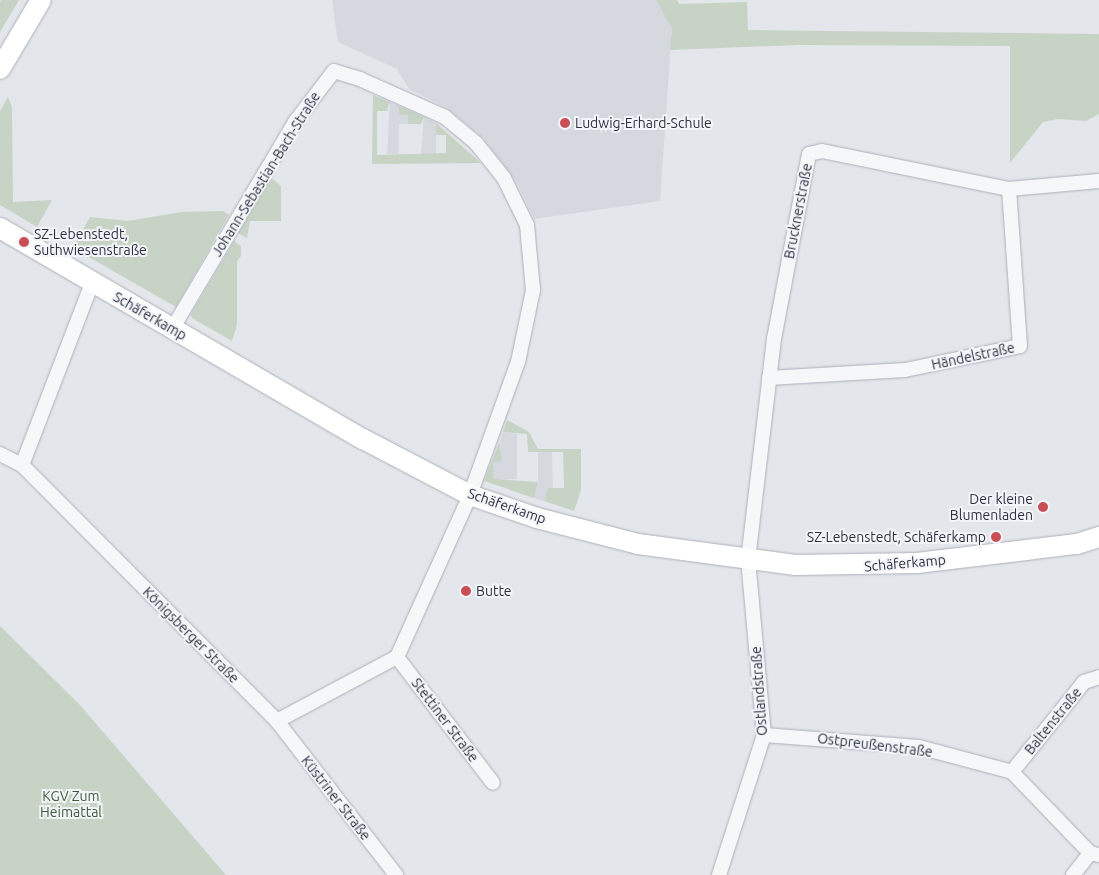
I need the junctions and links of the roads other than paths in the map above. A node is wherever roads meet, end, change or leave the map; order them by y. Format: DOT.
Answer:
graph roads {
  1 [pos="41,0"];
  2 [pos="0,69"];
  3 [pos="1099,181"];
  4 [pos="1009,189"];
  5 [pos="0,228"];
  6 [pos="92,283"];
  7 [pos="172,329"];
  8 [pos="769,378"];
  9 [pos="0,454"];
  10 [pos="22,465"];
  11 [pos="470,495"];
  12 [pos="1099,537"];
  13 [pos="1078,544"];
  14 [pos="1099,546"];
  15 [pos="748,560"];
  16 [pos="397,657"];
  17 [pos="1099,677"];
  18 [pos="277,721"];
  19 [pos="764,735"];
  20 [pos="1012,772"];
  21 [pos="493,783"];
  22 [pos="1095,854"];
  23 [pos="396,875"];
  24 [pos="719,875"];
  25 [pos="1073,875"];
  1 -- 2 [label="street"];
  3 -- 4 [label="street, Brucknerstraße"];
  4 -- 8 [label="street, Händelstraße"];
  4 -- 8 [label="street, Brucknerstraße"];
  5 -- 6 [label="street, Schäferkamp"];
  6 -- 7 [label="street, Schäferkamp"];
  6 -- 10 [label="street"];
  7 -- 11 [label="street, Schäferkamp"];
  7 -- 11 [label="street, Johann-Sebastian-Bach-Straße"];
  8 -- 15 [label="street, Brucknerstraße"];
  9 -- 10 [label="street, Königsberger Straße"];
  10 -- 18 [label="street, Königsberger Straße"];
  11 -- 15 [label="street, Schäferkamp"];
  11 -- 16 [label="street"];
  12 -- 13 [label="street, Schäferkamp"];
  13 -- 14 [label="street, Schäferkamp"];
  13 -- 15 [label="street, Schäferkamp"];
  15 -- 19 [label="street, Ostlandstraße"];
  16 -- 18 [label="street"];
  16 -- 21 [label="street, Stettiner Straße"];
  17 -- 20 [label="street, Baltenstraße"];
  18 -- 23 [label="street, Küstriner Straße"];
  19 -- 20 [label="street, Ostpreußenstraße"];
  19 -- 24 [label="street, Ostlandstraße"];
  20 -- 22 [label="street"];
  22 -- 25 [label="street"];
}
